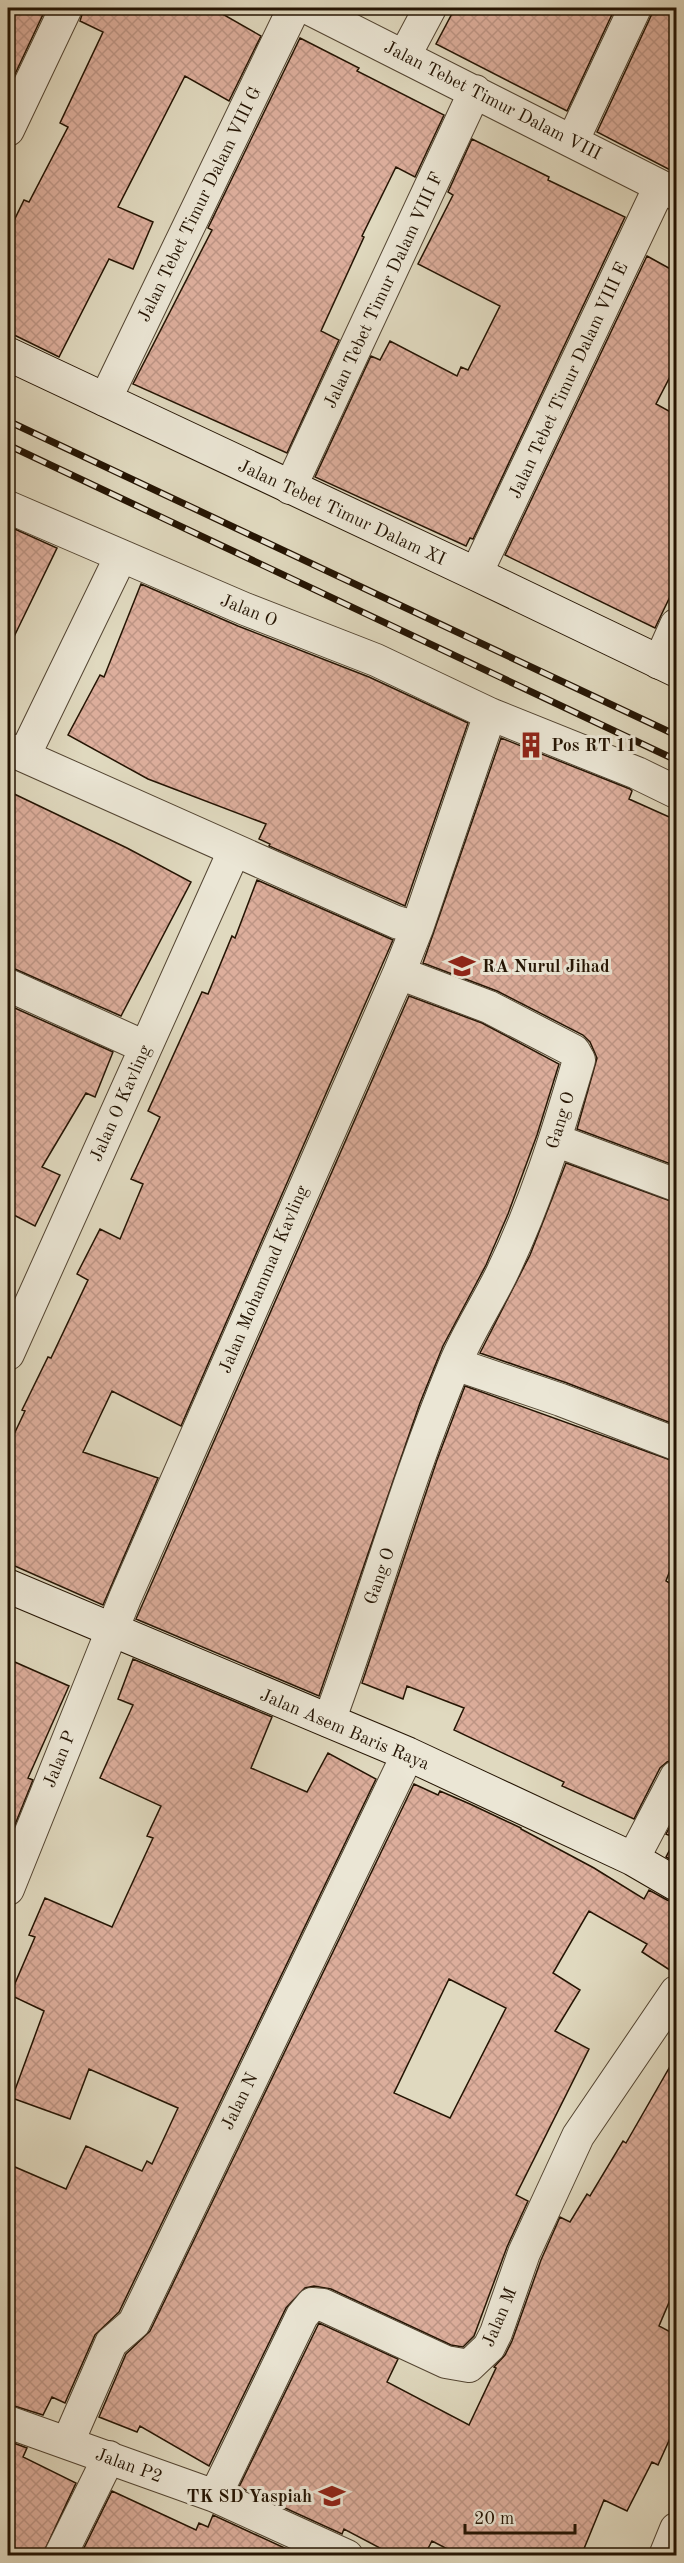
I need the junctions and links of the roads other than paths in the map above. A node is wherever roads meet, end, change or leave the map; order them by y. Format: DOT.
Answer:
graph roads {
  1 [pos="66,8"];
  2 [pos="294,8"];
  3 [pos="308,8"];
  4 [pos="429,8"];
  5 [pos="635,8"];
  6 [pos="405,55"];
  7 [pos="475,91"];
  8 [pos="8,130"];
  9 [pos="573,140"];
  10 [pos="668,190"];
  11 [pos="8,354"];
  12 [pos="105,400"];
  13 [pos="290,488"];
  14 [pos="8,507"];
  15 [pos="121,556"];
  16 [pos="476,574"];
  17 [pos="676,625"];
  18 [pos="668,667"];
  19 [pos="490,714"];
  20 [pos="16,752"];
  21 [pos="676,792"];
  22 [pos="234,851"];
  23 [pos="417,928"];
  24 [pos="399,973"];
  25 [pos="8,985"];
  26 [pos="146,1047"];
  27 [pos="555,1140"];
  28 [pos="676,1185"];
  29 [pos="8,1354"];
  30 [pos="455,1364"];
  31 [pos="676,1444"];
  32 [pos="8,1586"];
  33 [pos="113,1631"];
  34 [pos="329,1721"];
  35 [pos="408,1754"];
  36 [pos="676,1777"];
  37 [pos="633,1859"];
  38 [pos="676,1884"];
  39 [pos="8,1888"];
  40 [pos="676,1992"];
  41 [pos="8,2422"];
  42 [pos="68,2442"];
  43 [pos="109,2457"];
  44 [pos="215,2496"];
  45 [pos="676,2529"];
  46 [pos="303,2546"];
  47 [pos="60,2556"];
  48 [pos="348,2556"];
  49 [pos="665,2556"];
  1 -- 8 [label="street"];
  2 -- 12 [label="street, Jalan Tebet Timur Dalam VIII G"];
  3 -- 6 [label="street, Jalan Tebet Timur Dalam VIII"];
  4 -- 6 [label="street"];
  5 -- 9 [label="street"];
  6 -- 7 [label="street, Jalan Tebet Timur Dalam VIII"];
  7 -- 9 [label="street, Jalan Tebet Timur Dalam VIII"];
  7 -- 13 [label="street, Jalan Tebet Timur Dalam VIII F"];
  9 -- 10 [label="street, Jalan Tebet Timur Dalam VIII"];
  10 -- 16 [label="street, Jalan Tebet Timur Dalam VIII E"];
  11 -- 12 [label="street, Jalan Tebet Timur Dalam XI"];
  12 -- 13 [label="street, Jalan Tebet Timur Dalam XI"];
  13 -- 16 [label="street, Jalan Tebet Timur Dalam XI"];
  14 -- 15 [label="street, Jalan O"];
  15 -- 19 [label="street, Jalan O"];
  15 -- 20 [label="street"];
  16 -- 18 [label="street, Jalan Tebet Timur Dalam XI"];
  17 -- 18 [label="street"];
  19 -- 21 [label="street"];
  19 -- 23 [label="street, Jalan Mohammad Kavling"];
  20 -- 22 [label="street"];
  22 -- 23 [label="street"];
  22 -- 26 [label="street, Jalan O Kavling"];
  23 -- 24 [label="street, Jalan Mohammad Kavling"];
  24 -- 27 [label="street, Gang O"];
  24 -- 33 [label="street, Jalan Mohammad Kavling"];
  25 -- 26 [label="street"];
  26 -- 29 [label="street, Jalan O Kavling"];
  27 -- 28 [label="street"];
  27 -- 30 [label="street, Gang O"];
  30 -- 31 [label="street"];
  30 -- 34 [label="street, Gang O"];
  32 -- 33 [label="street, Jalan Asem Baris Raya"];
  33 -- 34 [label="street, Jalan Asem Baris Raya"];
  33 -- 39 [label="street, Jalan P"];
  34 -- 35 [label="street, Jalan Asem Baris Raya"];
  35 -- 37 [label="street, Jalan Asem Baris Raya"];
  35 -- 42 [label="street, Jalan N"];
  36 -- 37 [label="street"];
  37 -- 38 [label="street, Jalan Asem Baris Raya"];
  40 -- 44 [label="street, Jalan M"];
  41 -- 42 [label="street, Jalan P2"];
  42 -- 43 [label="street, Jalan P2"];
  43 -- 44 [label="street, Jalan P2"];
  43 -- 47 [label="street"];
  44 -- 46 [label="street, Jalan P2"];
  45 -- 49 [label="street"];
  46 -- 48 [label="street, Jalan P2"];
}
